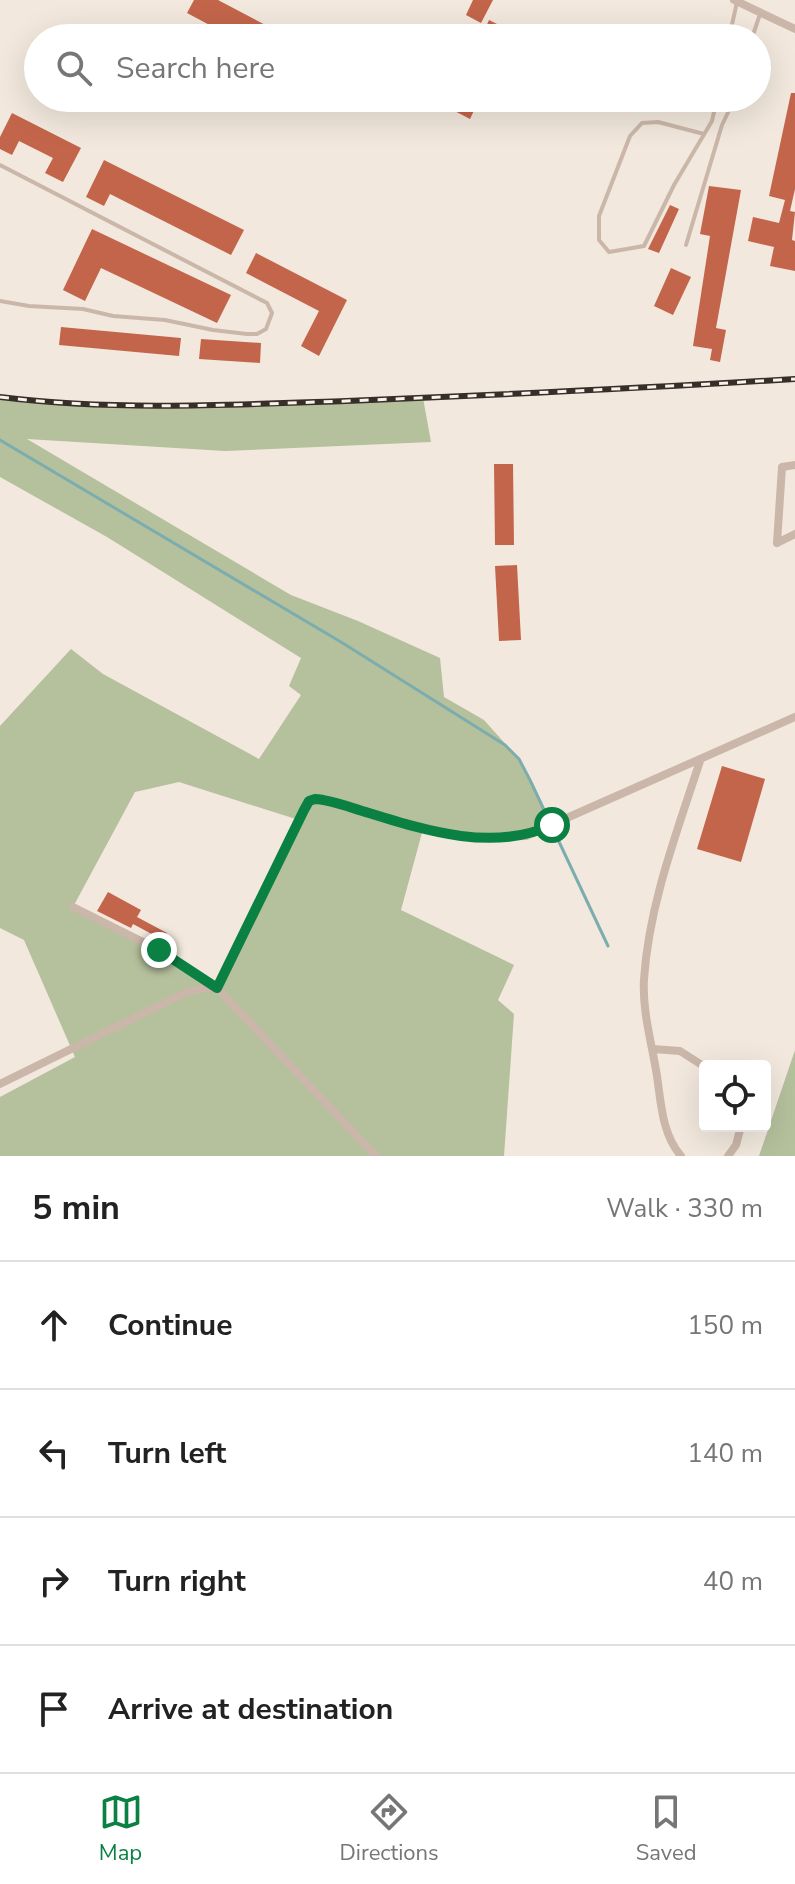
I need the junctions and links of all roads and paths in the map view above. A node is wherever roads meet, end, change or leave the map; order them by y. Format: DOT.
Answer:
graph roads {
  1 [pos="735,1"];
  2 [pos="760,14"];
  3 [pos="731,24"];
  4 [pos="757,24"];
  5 [pos="795,29"];
  6 [pos="714,112"];
  7 [pos="728,112"];
  8 [pos="704,134"];
  9 [pos="0,165"];
  10 [pos="686,245"];
  11 [pos="0,301"];
  12 [pos="795,465"];
  13 [pos="795,534"];
  14 [pos="795,717"];
  15 [pos="700,761"];
  16 [pos="73,907"];
  17 [pos="217,988"];
  18 [pos="653,1049"];
  19 [pos="699,1063"];
  20 [pos="0,1084"];
  21 [pos="739,1132"];
  22 [pos="376,1156"];
  23 [pos="681,1156"];
  24 [pos="728,1156"];
  1 -- 2 [label="street"];
  1 -- 3 [label="lane"];
  2 -- 4 [label="lane"];
  2 -- 5 [label="street"];
  6 -- 8 [label="lane"];
  7 -- 10 [label="lane"];
  8 -- 8 [label="lane"];
  9 -- 11 [label="lane"];
  12 -- 13 [label="street"];
  14 -- 15 [label="street"];
  15 -- 17 [label="street"];
  15 -- 18 [label="street"];
  16 -- 17 [label="street"];
  17 -- 20 [label="street"];
  17 -- 22 [label="street"];
  18 -- 19 [label="street"];
  18 -- 23 [label="street"];
  21 -- 24 [label="street"];
}
